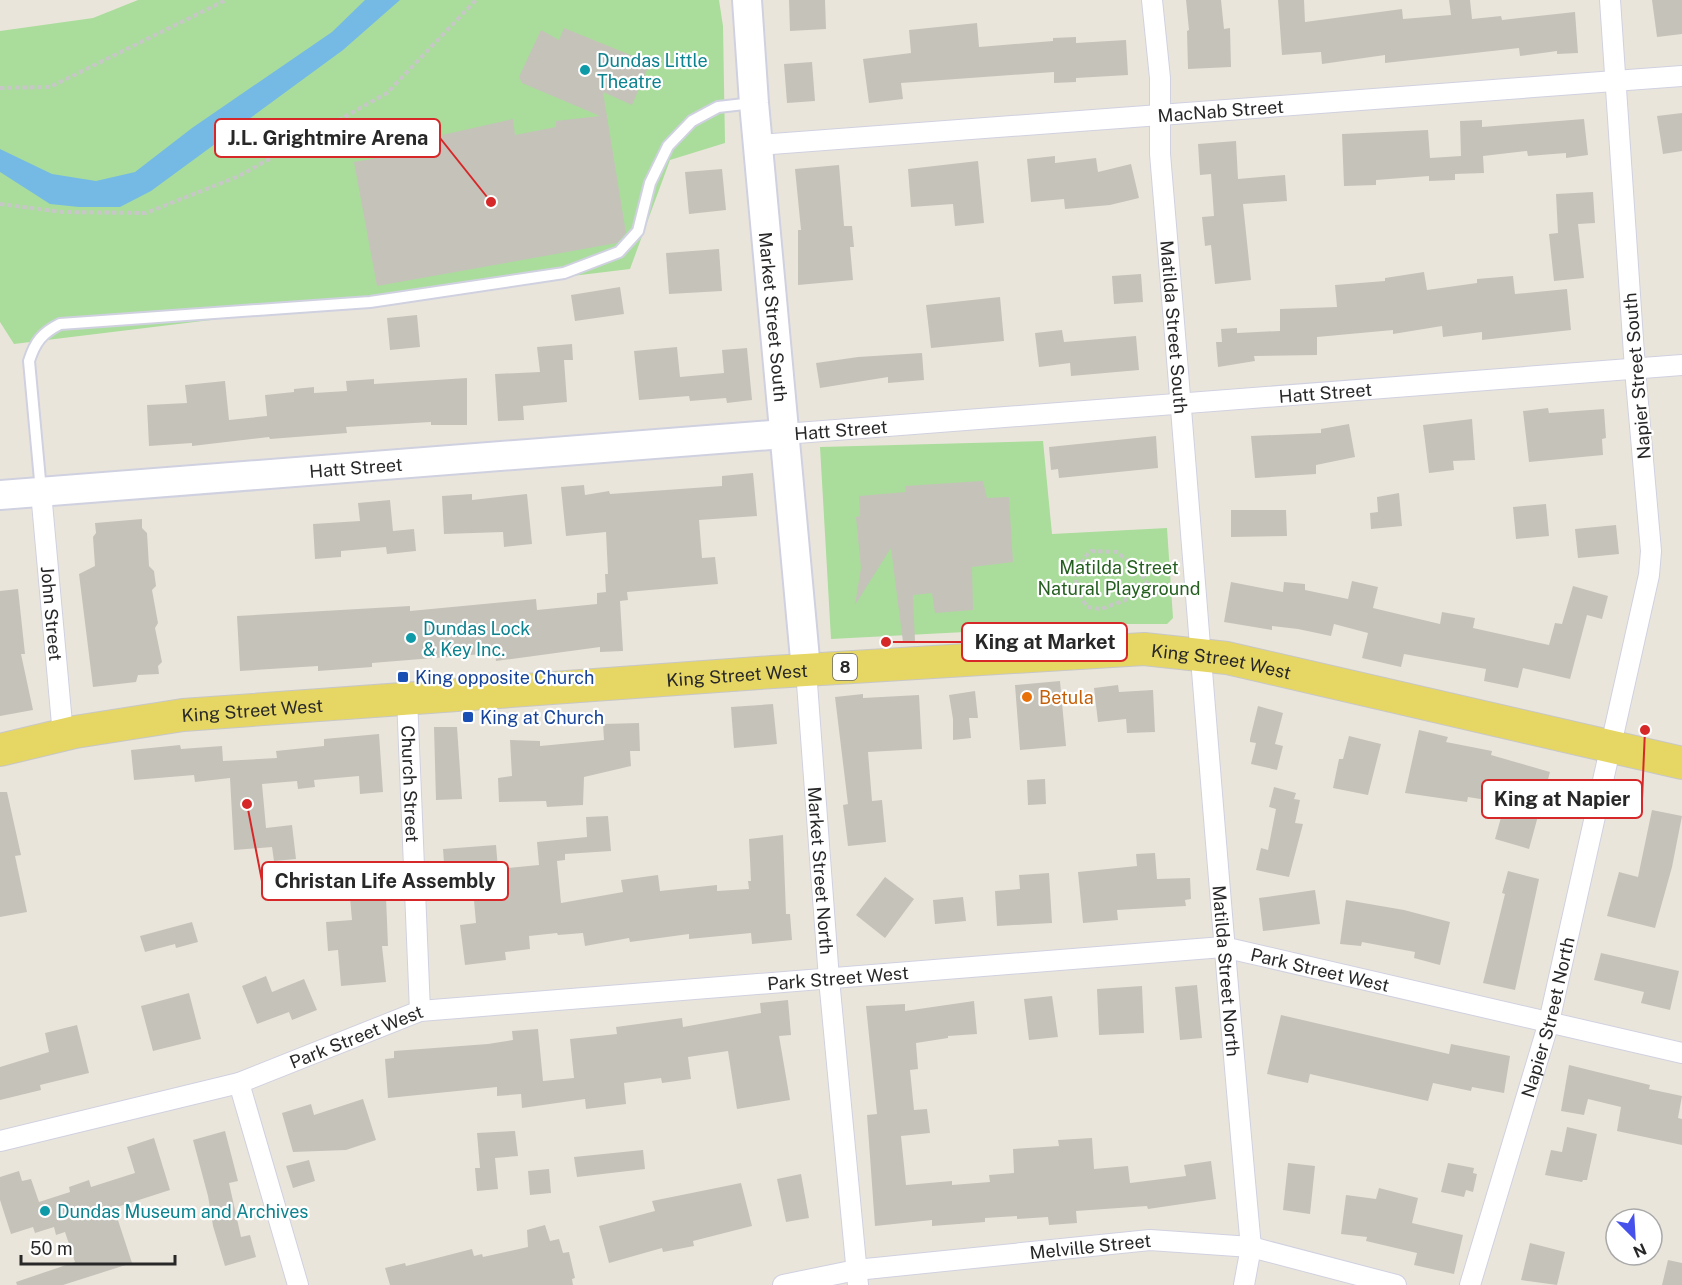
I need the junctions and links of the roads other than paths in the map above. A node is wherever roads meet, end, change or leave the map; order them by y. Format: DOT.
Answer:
graph roads {
  1 [pos="747,0"];
  2 [pos="1152,0"];
  3 [pos="1610,0"];
  4 [pos="1682,76"];
  5 [pos="1616,81"];
  6 [pos="753,103"];
  7 [pos="1161,116"];
  8 [pos="758,145"];
  9 [pos="1682,365"];
  10 [pos="1635,369"];
  11 [pos="1181,405"];
  12 [pos="784,434"];
  13 [pos="41,492"];
  14 [pos="0,495"];
  15 [pos="1202,654"];
  16 [pos="806,670"];
  17 [pos="408,698"];
  18 [pos="63,735"];
  19 [pos="1609,747"];
  20 [pos="0,750"];
  21 [pos="1682,763"];
  22 [pos="1223,947"];
  23 [pos="829,979"];
  24 [pos="420,1011"];
  25 [pos="1549,1022"];
  26 [pos="1682,1053"];
  27 [pos="239,1083"];
  28 [pos="0,1141"];
  29 [pos="1251,1247"];
  30 [pos="857,1277"];
  31 [pos="298,1285"];
  32 [pos="783,1285"];
  33 [pos="1245,1285"];
  34 [pos="1396,1285"];
  35 [pos="1470,1285"];
  1 -- 6 [label="street, Market Street South"];
  2 -- 7 [label="street, Matilda Street South"];
  3 -- 5 [label="street, Napier Street South"];
  4 -- 5 [label="street, MacNab Street"];
  5 -- 7 [label="street, MacNab Street"];
  5 -- 10 [label="street, Napier Street South"];
  6 -- 8 [label="street, Market Street South"];
  6 -- 13 [label="lane"];
  7 -- 8 [label="street, MacNab Street"];
  7 -- 11 [label="street, Matilda Street South"];
  8 -- 12 [label="street, Market Street South"];
  9 -- 10 [label="street, Hatt Street"];
  10 -- 11 [label="street, Hatt Street"];
  10 -- 19 [label="street, Napier Street South"];
  11 -- 12 [label="street, Hatt Street"];
  11 -- 15 [label="street, Matilda Street South"];
  12 -- 13 [label="street, Hatt Street"];
  12 -- 16 [label="street, Market Street South"];
  13 -- 14 [label="street, Hatt Street"];
  13 -- 18 [label="street, John Street"];
  15 -- 16 [label="main road, King Street West / 8"];
  15 -- 19 [label="main road, King Street West / 8"];
  15 -- 22 [label="street, Matilda Street North"];
  16 -- 17 [label="main road, King Street West / 8"];
  16 -- 23 [label="street, Market Street North"];
  17 -- 18 [label="main road, King Street West / 8"];
  17 -- 24 [label="street, Church Street"];
  18 -- 20 [label="main road, King Street West / 8"];
  19 -- 21 [label="main road, King Street West / 8"];
  19 -- 25 [label="street, Napier Street North"];
  22 -- 23 [label="street, Park Street West"];
  22 -- 25 [label="street, Park Street West"];
  22 -- 29 [label="street, Matilda Street North"];
  23 -- 24 [label="street, Park Street West"];
  23 -- 30 [label="street, Market Street North"];
  24 -- 27 [label="street, Park Street West"];
  25 -- 26 [label="street, Park Street West"];
  25 -- 35 [label="street, Napier Street North"];
  27 -- 28 [label="street, Park Street West"];
  27 -- 31 [label="street"];
  29 -- 30 [label="street, Melville Street"];
  29 -- 33 [label="street, Matilda Street North"];
  29 -- 34 [label="street, Melville Street"];
  30 -- 32 [label="street, Melville Street"];
}
